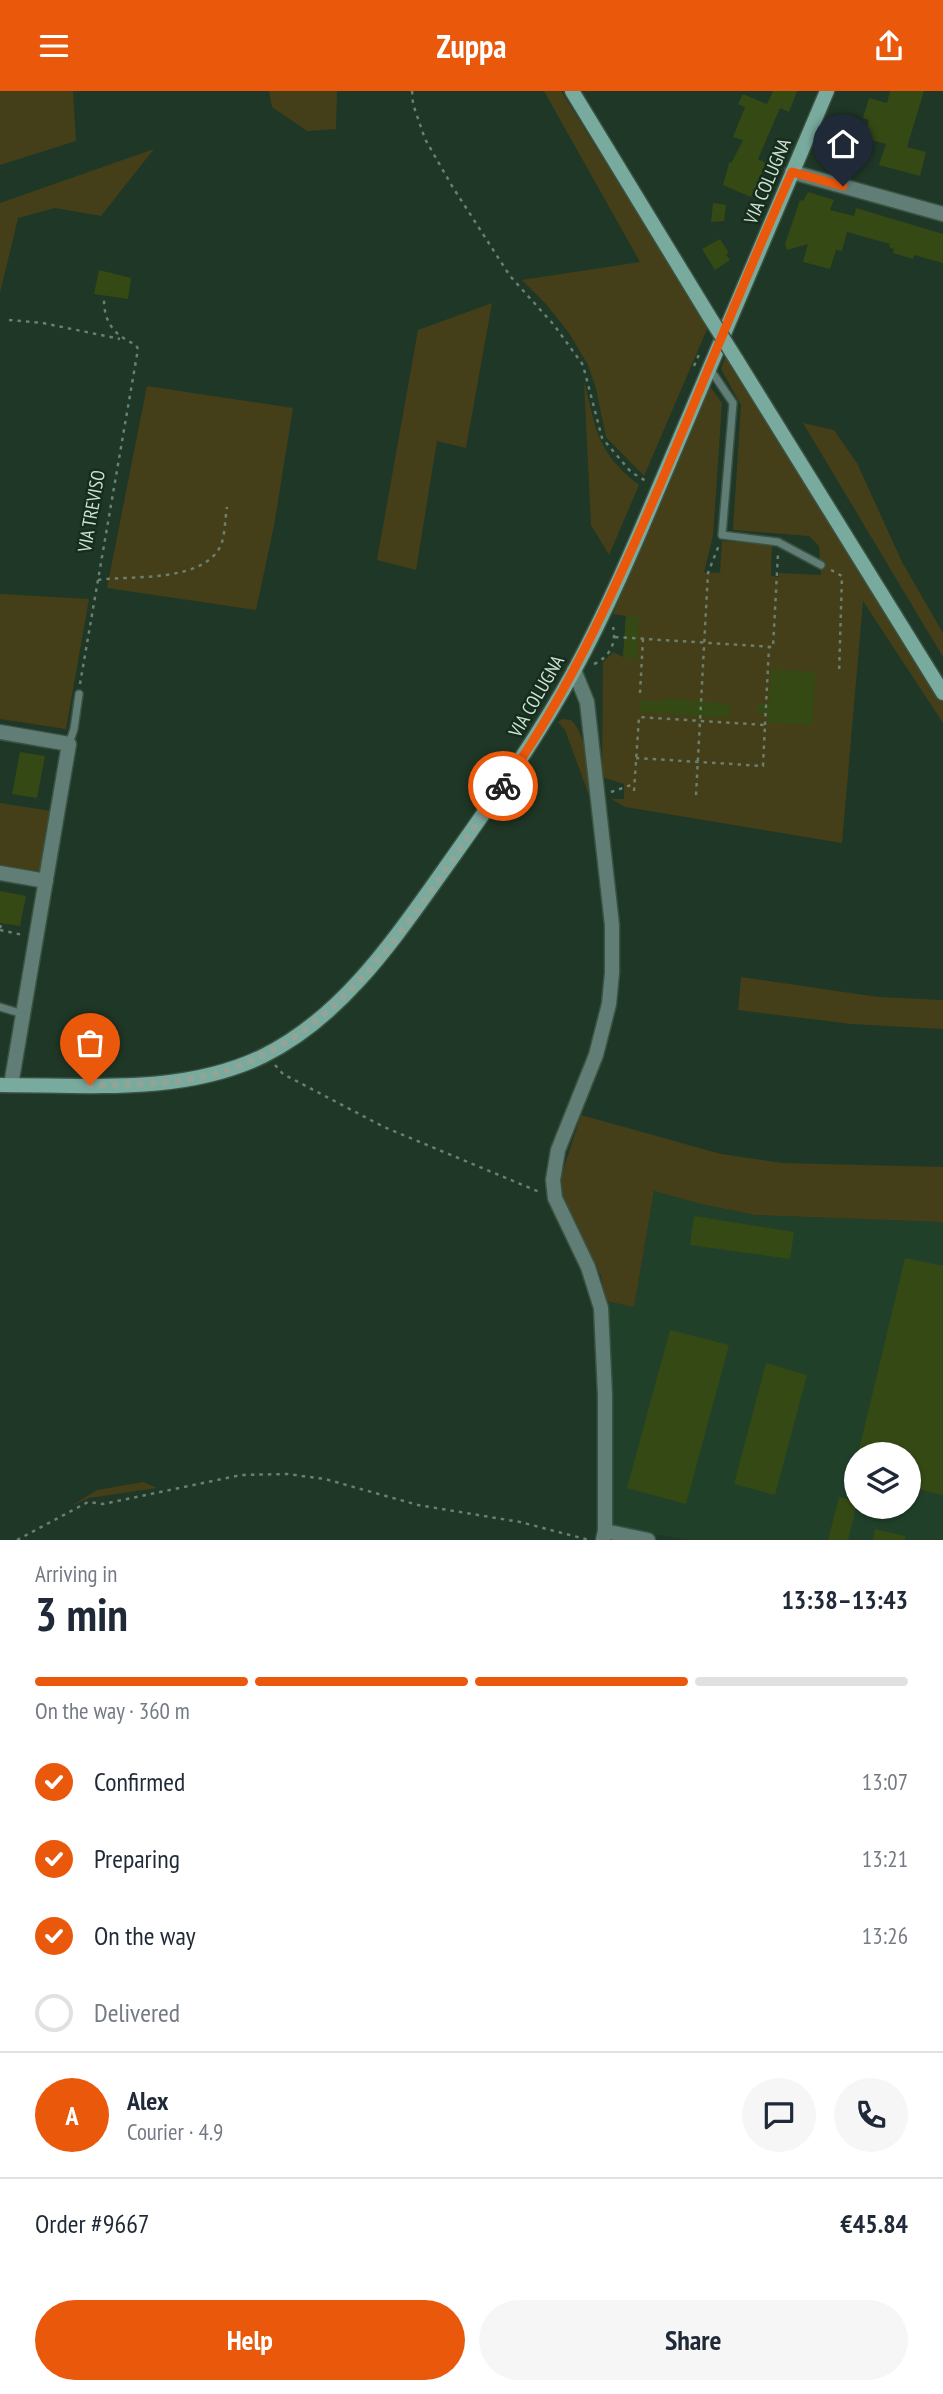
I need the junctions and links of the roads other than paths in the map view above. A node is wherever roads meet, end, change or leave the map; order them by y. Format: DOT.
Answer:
graph roads {
  1 [pos="572,91"];
  2 [pos="827,91"];
  3 [pos="792,172"];
  4 [pos="943,213"];
  5 [pos="709,369"];
  6 [pos="821,565"];
  7 [pos="574,670"];
  8 [pos="943,692"];
  9 [pos="79,694"];
  10 [pos="0,732"];
  11 [pos="69,744"];
  12 [pos="0,873"];
  13 [pos="46,881"];
  14 [pos="0,1007"];
  15 [pos="23,1014"];
  16 [pos="6,1085"];
  17 [pos="604,1536"];
  18 [pos="648,1540"];
  1 -- 8 [label="street, bridge"];
  2 -- 3 [label="street, VIA COLUGNA"];
  3 -- 4 [label="street"];
  3 -- 5 [label="street, VIA COLUGNA"];
  5 -- 6 [label="lane"];
  5 -- 7 [label="street, VIA COLUGNA"];
  7 -- 16 [label="street, VIA COLUGNA"];
  7 -- 17 [label="street"];
  9 -- 11 [label="lane"];
  10 -- 11 [label="street"];
  11 -- 13 [label="street"];
  12 -- 13 [label="street"];
  13 -- 15 [label="street"];
  14 -- 15 [label="lane"];
  15 -- 16 [label="street"];
  17 -- 18 [label="street"];
}
